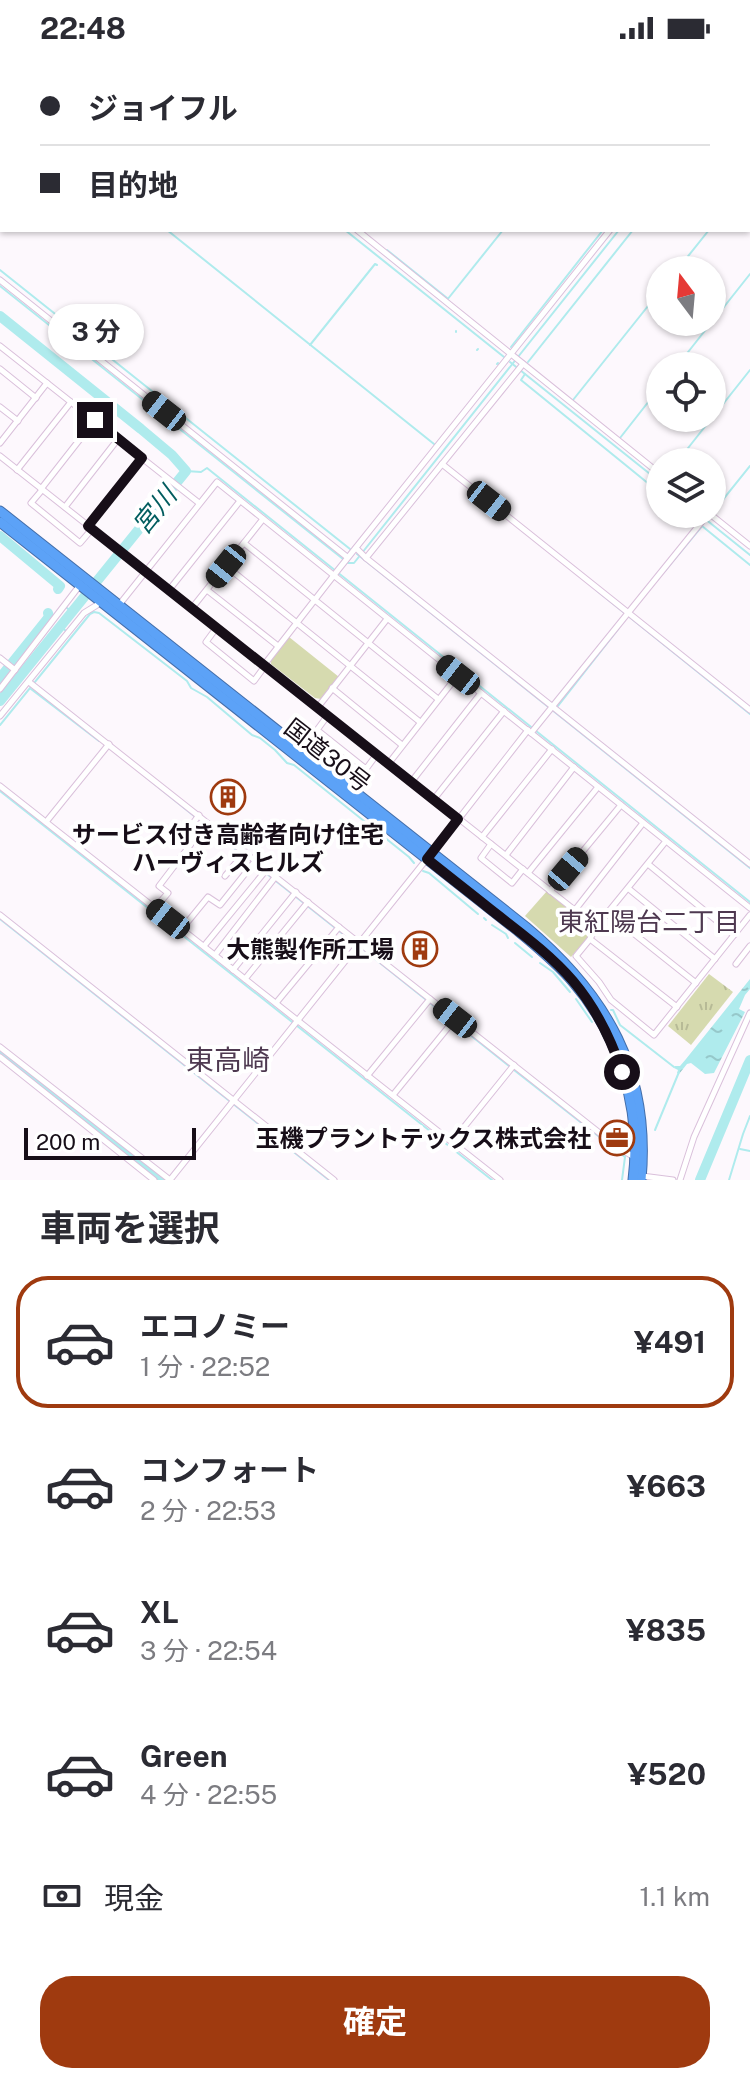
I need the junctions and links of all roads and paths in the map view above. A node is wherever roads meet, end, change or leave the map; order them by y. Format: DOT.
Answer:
graph roads {
  1 [pos="359,232"];
  2 [pos="609,232"];
  3 [pos="0,280"];
  4 [pos="0,346"];
  5 [pos="517,362"];
  6 [pos="0,369"];
  7 [pos="47,383"];
  8 [pos="36,398"];
  9 [pos="71,402"];
  10 [pos="0,407"];
  11 [pos="95,420"];
  12 [pos="18,421"];
  13 [pos="118,439"];
  14 [pos="0,443"];
  15 [pos="0,456"];
  16 [pos="142,458"];
  17 [pos="646,463"];
  18 [pos="442,464"];
  19 [pos="17,470"];
  20 [pos="42,489"];
  21 [pos="240,501"];
  22 [pos="199,503"];
  23 [pos="65,507"];
  24 [pos="0,511"];
  25 [pos="263,519"];
  26 [pos="0,522"];
  27 [pos="90,528"];
  28 [pos="697,528"];
  29 [pos="724,528"];
  30 [pos="244,543"];
  31 [pos="750,546"];
  32 [pos="362,553"];
  33 [pos="346,559"];
  34 [pos="226,566"];
  35 [pos="145,571"];
  36 [pos="335,573"];
  37 [pos="84,583"];
  38 [pos="169,590"];
  39 [pos="207,590"];
  40 [pos="101,596"];
  41 [pos="315,601"];
  42 [pos="116,608"];
  43 [pos="192,608"];
  44 [pos="628,614"];
  45 [pos="387,619"];
  46 [pos="296,624"];
  47 [pos="217,627"];
  48 [pos="368,643"];
  49 [pos="278,646"];
  50 [pos="0,658"];
  51 [pos="264,666"];
  52 [pos="350,666"];
  53 [pos="11,667"];
  54 [pos="458,675"];
  55 [pos="31,684"];
  56 [pos="332,688"];
  57 [pos="0,689"];
  58 [pos="481,693"];
  59 [pos="438,699"];
  60 [pos="318,707"];
  61 [pos="552,708"];
  62 [pos="750,710"];
  63 [pos="504,711"];
  64 [pos="328,715"];
  65 [pos="0,716"];
  66 [pos="420,722"];
  67 [pos="532,730"];
  68 [pos="108,745"];
  69 [pos="402,745"];
  70 [pos="552,749"];
  71 [pos="377,754"];
  72 [pos="389,763"];
  73 [pos="574,767"];
  74 [pos="412,781"];
  75 [pos="0,786"];
  76 [pos="598,786"];
  77 [pos="434,799"];
  78 [pos="621,805"];
  79 [pos="198,818"];
  80 [pos="458,819"];
  81 [pos="46,822"];
  82 [pos="643,823"];
  83 [pos="482,837"];
  84 [pos="666,841"];
  85 [pos="491,844"];
  86 [pos="243,854"];
  87 [pos="505,855"];
  88 [pos="430,856"];
  89 [pos="255,862"];
  90 [pos="648,864"];
  91 [pos="750,864"];
  92 [pos="265,871"];
  93 [pos="526,871"];
  94 [pos="225,876"];
  95 [pos="274,878"];
  96 [pos="629,889"];
  97 [pos="550,891"];
  98 [pos="294,894"];
  99 [pos="307,904"];
  100 [pos="750,908"];
  101 [pos="154,909"];
  102 [pos="575,910"];
  103 [pos="608,913"];
  104 [pos="0,915"];
  105 [pos="750,915"];
  106 [pos="596,927"];
  107 [pos="338,928"];
  108 [pos="181,930"];
  109 [pos="734,935"];
  110 [pos="590,939"];
  111 [pos="360,943"];
  112 [pos="204,946"];
  113 [pos="750,946"];
  114 [pos="215,955"];
  115 [pos="715,959"];
  116 [pos="736,964"];
  117 [pos="233,970"];
  118 [pos="245,979"];
  119 [pos="696,983"];
  120 [pos="428,1000"];
  121 [pos="276,1003"];
  122 [pos="677,1007"];
  123 [pos="750,1013"];
  124 [pos="454,1020"];
  125 [pos="296,1023"];
  126 [pos="0,1047"];
  127 [pos="0,1057"];
  128 [pos="514,1065"];
  129 [pos="367,1076"];
  130 [pos="393,1095"];
  131 [pos="232,1102"];
  132 [pos="452,1142"];
  133 [pos="634,1157"];
  134 [pos="638,1179"];
  135 [pos="154,1180"];
  136 [pos="170,1180"];
  137 [pos="334,1180"];
  138 [pos="500,1180"];
  139 [pos="673,1180"];
  140 [pos="680,1180"];
  1 -- 5 [label="street"];
  2 -- 5 [label="street"];
  3 -- 33 [label="street"];
  4 -- 7 [label="street"];
  5 -- 17 [label="street"];
  5 -- 18 [label="street"];
  5 -- 32 [label="street"];
  6 -- 8 [label="street"];
  7 -- 8 [label="street"];
  7 -- 9 [label="street"];
  8 -- 12 [label="street"];
  9 -- 11 [label="street"];
  9 -- 19 [label="street"];
  10 -- 12 [label="street"];
  11 -- 13 [label="street"];
  11 -- 20 [label="street"];
  12 -- 14 [label="street"];
  13 -- 16 [label="street"];
  13 -- 23 [label="street"];
  15 -- 19 [label="street"];
  16 -- 22 [label="street"];
  16 -- 27 [label="street"];
  18 -- 32 [label="street"];
  18 -- 44 [label="street"];
  19 -- 20 [label="street"];
  20 -- 23 [label="street"];
  20 -- 27 [label="street"];
  21 -- 22 [label="street"];
  21 -- 25 [label="street"];
  21 -- 38 [label="street"];
  22 -- 35 [label="street"];
  23 -- 27 [label="street"];
  24 -- 37 [label="highway, 国道30号"];
  25 -- 30 [label="street"];
  25 -- 36 [label="street"];
  26 -- 37 [label="highway, 国道30号"];
  27 -- 35 [label="street"];
  28 -- 44 [label="street"];
  29 -- 31 [label="street"];
  30 -- 34 [label="street"];
  30 -- 41 [label="street"];
  32 -- 33 [label="street"];
  32 -- 61 [label="street"];
  33 -- 36 [label="street"];
  34 -- 39 [label="street"];
  34 -- 46 [label="street"];
  35 -- 38 [label="street"];
  35 -- 42 [label="street"];
  36 -- 41 [label="street"];
  36 -- 45 [label="street"];
  37 -- 40 [label="highway, 国道30号"];
  37 -- 53 [label="street"];
  38 -- 43 [label="street"];
  39 -- 43 [label="street"];
  39 -- 49 [label="street"];
  40 -- 42 [label="highway, 国道30号"];
  40 -- 55 [label="street"];
  41 -- 46 [label="street"];
  41 -- 48 [label="street"];
  42 -- 88 [label="highway, 国道30号"];
  43 -- 47 [label="street"];
  44 -- 61 [label="street"];
  44 -- 62 [label="street"];
  45 -- 48 [label="street"];
  45 -- 54 [label="street"];
  46 -- 49 [label="street"];
  46 -- 52 [label="street"];
  47 -- 51 [label="street"];
  47 -- 51 [label="street"];
  48 -- 52 [label="street"];
  48 -- 59 [label="street"];
  49 -- 51 [label="street"];
  50 -- 53 [label="street"];
  51 -- 60 [label="street"];
  52 -- 56 [label="street"];
  52 -- 66 [label="street"];
  53 -- 57 [label="street"];
  54 -- 58 [label="street"];
  54 -- 59 [label="street"];
  55 -- 65 [label="street"];
  55 -- 68 [label="street"];
  56 -- 60 [label="street"];
  56 -- 69 [label="street"];
  58 -- 63 [label="street"];
  58 -- 74 [label="street"];
  59 -- 66 [label="street"];
  60 -- 64 [label="street"];
  61 -- 67 [label="street"];
  61 -- 91 [label="street"];
  63 -- 67 [label="street"];
  63 -- 77 [label="street"];
  64 -- 71 [label="street"];
  64 -- 71 [label="street"];
  66 -- 69 [label="street"];
  67 -- 70 [label="street"];
  67 -- 80 [label="street"];
  68 -- 79 [label="street"];
  68 -- 81 [label="street"];
  69 -- 72 [label="street"];
  70 -- 73 [label="street"];
  70 -- 83 [label="street"];
  71 -- 72 [label="street"];
  72 -- 74 [label="street"];
  73 -- 76 [label="street"];
  73 -- 87 [label="street"];
  74 -- 77 [label="street"];
  75 -- 81 [label="street"];
  76 -- 78 [label="street"];
  76 -- 93 [label="street"];
  77 -- 80 [label="street"];
  78 -- 82 [label="street"];
  78 -- 97 [label="street"];
  79 -- 86 [label="street"];
  79 -- 101 [label="street"];
  80 -- 83 [label="street"];
  80 -- 88 [label="street"];
  81 -- 101 [label="street"];
  82 -- 84 [label="street"];
  82 -- 102 [label="street"];
  83 -- 85 [label="street"];
  84 -- 90 [label="street"];
  84 -- 100 [label="street"];
  85 -- 87 [label="street"];
  85 -- 93 [label="street"];
  86 -- 89 [label="street"];
  86 -- 94 [label="street"];
  87 -- 93 [label="street"];
  88 -- 111 [label="street"];
  88 -- 133 [label="highway, 国道30号"];
  88 -- 134 [label="highway, 国道30号"];
  89 -- 92 [label="street"];
  89 -- 108 [label="street"];
  90 -- 96 [label="street"];
  90 -- 109 [label="street"];
  92 -- 95 [label="street"];
  92 -- 112 [label="street"];
  93 -- 97 [label="street"];
  95 -- 98 [label="street"];
  95 -- 114 [label="street"];
  96 -- 103 [label="street"];
  96 -- 115 [label="street"];
  97 -- 102 [label="street"];
  98 -- 99 [label="street"];
  98 -- 117 [label="street"];
  99 -- 107 [label="street"];
  99 -- 118 [label="street"];
  101 -- 108 [label="street"];
  102 -- 106 [label="street"];
  103 -- 106 [label="street"];
  103 -- 119 [label="street"];
  104 -- 131 [label="street"];
  105 -- 109 [label="street"];
  106 -- 110 [label="street"];
  107 -- 111 [label="street"];
  107 -- 121 [label="street"];
  108 -- 112 [label="street"];
  109 -- 115 [label="street"];
  110 -- 122 [label="street"];
  110 -- 122 [label="street"];
  111 -- 120 [label="street"];
  111 -- 125 [label="street"];
  112 -- 114 [label="street"];
  113 -- 116 [label="street"];
  114 -- 117 [label="street"];
  115 -- 119 [label="street"];
  117 -- 118 [label="street"];
  118 -- 121 [label="street"];
  119 -- 122 [label="street"];
  120 -- 124 [label="street"];
  120 -- 129 [label="street"];
  121 -- 125 [label="street"];
  123 -- 140 [label="street"];
  124 -- 128 [label="street"];
  124 -- 130 [label="street"];
  125 -- 129 [label="street"];
  125 -- 131 [label="street"];
  126 -- 136 [label="street"];
  127 -- 135 [label="street"];
  128 -- 132 [label="street"];
  128 -- 133 [label="street"];
  129 -- 130 [label="street"];
  130 -- 132 [label="street"];
  131 -- 136 [label="street"];
  131 -- 137 [label="street"];
  132 -- 138 [label="street"];
  133 -- 134 [label="highway, 国道30号"];
  134 -- 139 [label="street"];
}
